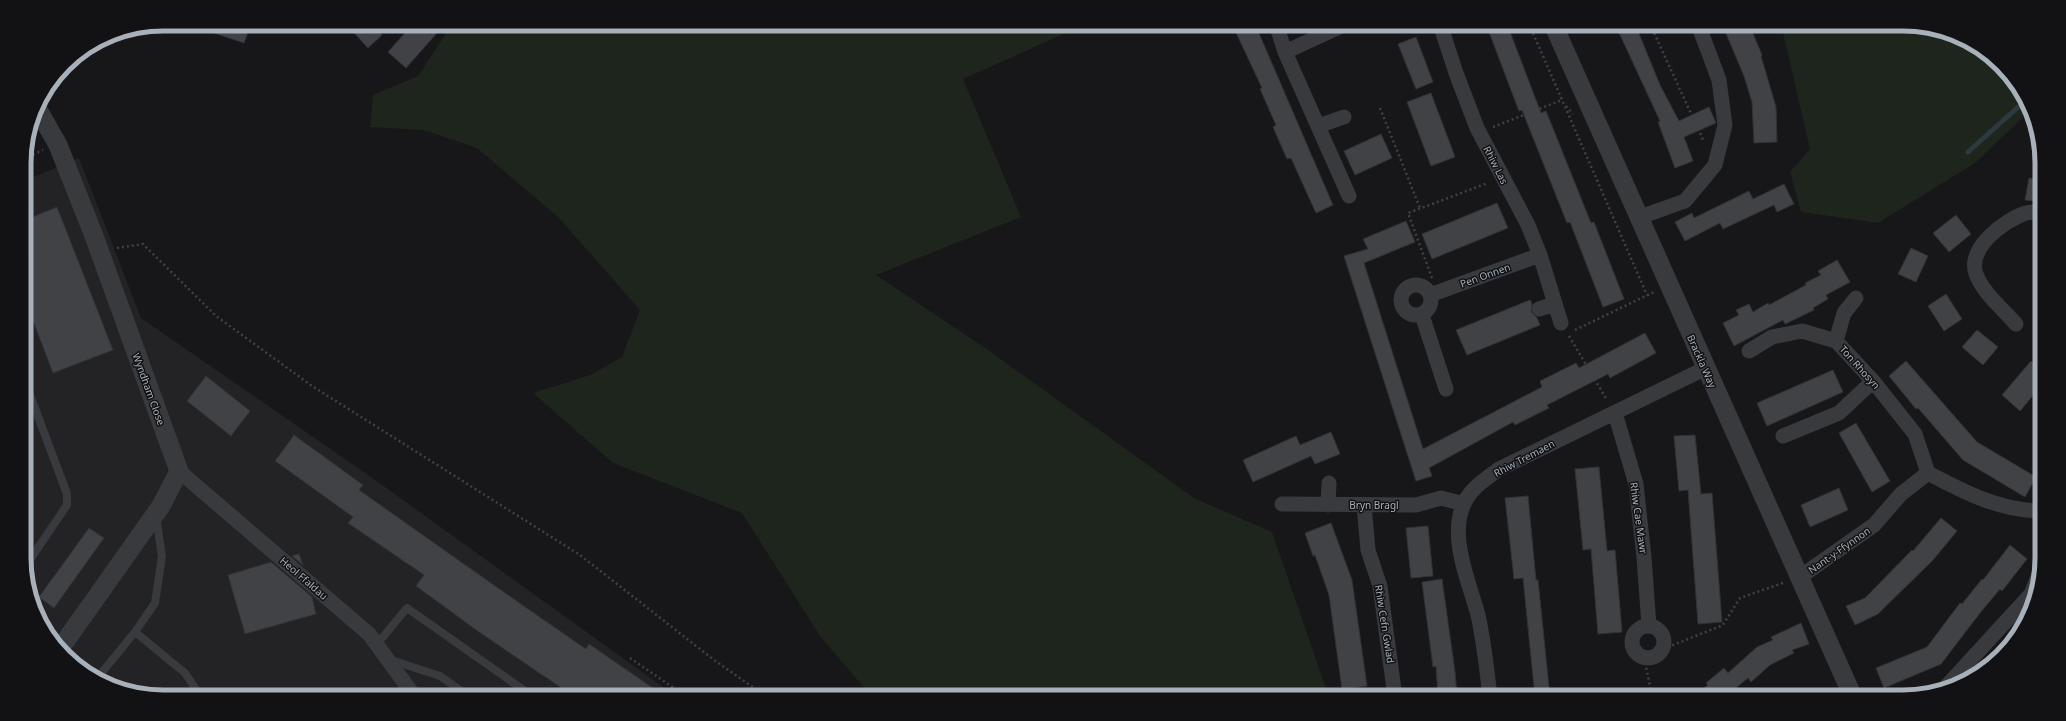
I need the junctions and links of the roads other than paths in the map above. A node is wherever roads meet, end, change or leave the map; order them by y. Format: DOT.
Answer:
graph roads {
  1 [pos="1278,31"];
  2 [pos="1331,31"];
  3 [pos="1442,31"];
  4 [pos="1556,31"];
  5 [pos="1701,31"];
  6 [pos="1285,52"];
  7 [pos="40,114"];
  8 [pos="1344,117"];
  9 [pos="1318,126"];
  10 [pos="1349,196"];
  11 [pos="2035,212"];
  12 [pos="1640,217"];
  13 [pos="1540,255"];
  14 [pos="1434,294"];
  15 [pos="1856,298"];
  16 [pos="1555,304"];
  17 [pos="1539,309"];
  18 [pos="1422,315"];
  19 [pos="1561,323"];
  20 [pos="2016,324"];
  21 [pos="1836,341"];
  22 [pos="1749,351"];
  23 [pos="1706,368"];
  24 [pos="1873,382"];
  25 [pos="1446,389"];
  26 [pos="31,397"];
  27 [pos="1614,413"];
  28 [pos="1783,436"];
  29 [pos="179,471"];
  30 [pos="1928,473"];
  31 [pos="1329,483"];
  32 [pos="1282,504"];
  33 [pos="1328,504"];
  34 [pos="1464,504"];
  35 [pos="1364,505"];
  36 [pos="2035,511"];
  37 [pos="155,514"];
  38 [pos="31,557"];
  39 [pos="1800,577"];
  40 [pos="2030,595"];
  41 [pos="1649,626"];
  42 [pos="135,632"];
  43 [pos="63,644"];
  44 [pos="377,644"];
  45 [pos="390,660"];
  46 [pos="101,674"];
  47 [pos="1951,681"];
  48 [pos="196,690"];
  49 [pos="410,690"];
  50 [pos="460,690"];
  51 [pos="524,690"];
  52 [pos="1394,690"];
  53 [pos="1489,690"];
  54 [pos="1850,690"];
  1 -- 6 [label="street"];
  2 -- 6 [label="street"];
  3 -- 13 [label="street, Rhiw Las"];
  4 -- 12 [label="street, Brackla Way"];
  5 -- 12 [label="street"];
  6 -- 9 [label="street"];
  7 -- 29 [label="street, Wyndham Close"];
  8 -- 9 [label="street"];
  9 -- 10 [label="street"];
  11 -- 20 [label="street"];
  12 -- 23 [label="street, Brackla Way"];
  13 -- 14 [label="street, Pen Onnen"];
  13 -- 16 [label="street, Rhiw Las"];
  14 -- 18 [label="street"];
  14 -- 18 [label="street"];
  15 -- 21 [label="street"];
  16 -- 17 [label="street"];
  16 -- 19 [label="street, Rhiw Las"];
  18 -- 25 [label="street"];
  21 -- 22 [label="street, Ton Rhosyn"];
  21 -- 24 [label="street, Ton Rhosyn"];
  23 -- 27 [label="street, Rhiw Tremaen"];
  23 -- 39 [label="street, Brackla Way"];
  24 -- 28 [label="street"];
  24 -- 30 [label="street, Ton Rhosyn"];
  26 -- 38 [label="lane"];
  27 -- 34 [label="street, Rhiw Tremaen"];
  27 -- 41 [label="street, Rhiw Cae Mawr"];
  29 -- 37 [label="street"];
  29 -- 44 [label="street, Heol Ffaldau"];
  30 -- 36 [label="street"];
  30 -- 39 [label="street, Nant-y-Ffynnon"];
  31 -- 33 [label="street"];
  32 -- 33 [label="street, Bryn Bragl"];
  33 -- 35 [label="street, Bryn Bragl"];
  34 -- 35 [label="street, Bryn Bragl"];
  34 -- 53 [label="street, Rhiw Tremaen"];
  35 -- 52 [label="street, Rhiw Cefn Gwlad"];
  37 -- 42 [label="lane"];
  37 -- 43 [label="street"];
  39 -- 54 [label="street, Brackla Way"];
  40 -- 47 [label="street"];
  41 -- 41 [label="street"];
  42 -- 46 [label="lane"];
  42 -- 48 [label="lane"];
  44 -- 45 [label="street, Heol Ffaldau"];
  44 -- 51 [label="lane"];
  45 -- 49 [label="street, Heol Ffaldau"];
  45 -- 50 [label="lane"];
}
